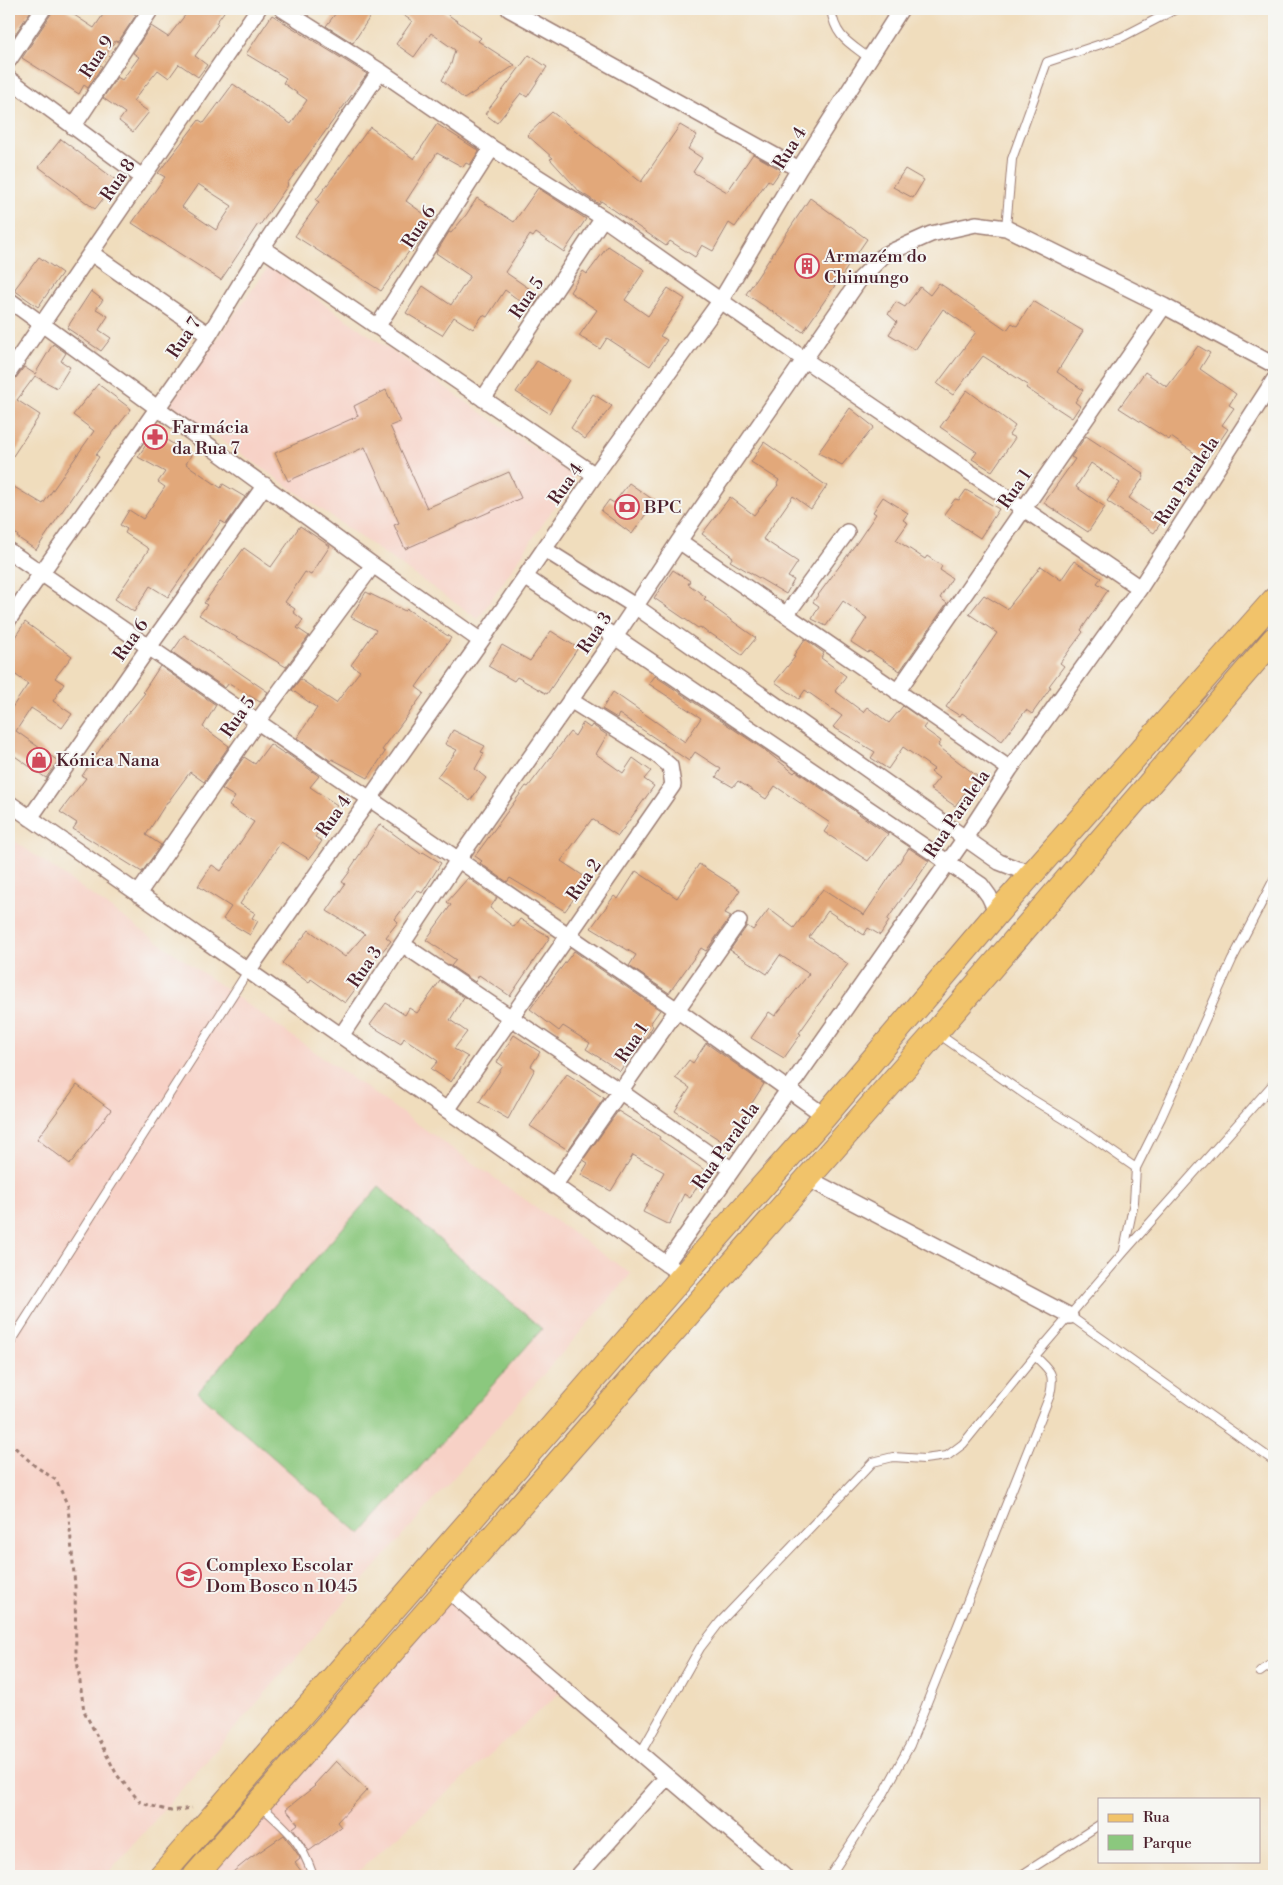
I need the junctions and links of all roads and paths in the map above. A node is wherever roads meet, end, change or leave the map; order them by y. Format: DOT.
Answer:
graph roads {
  1 [pos="43,9"];
  2 [pos="151,9"];
  3 [pos="258,9"];
  4 [pos="282,9"];
  5 [pos="509,9"];
  6 [pos="831,9"];
  7 [pos="900,9"];
  8 [pos="1176,9"];
  9 [pos="869,58"];
  10 [pos="9,60"];
  11 [pos="380,71"];
  12 [pos="9,79"];
  13 [pos="74,127"];
  14 [pos="492,148"];
  15 [pos="799,169"];
  16 [pos="142,177"];
  17 [pos="603,218"];
  18 [pos="1006,228"];
  19 [pos="262,248"];
  20 [pos="91,253"];
  21 [pos="9,300"];
  22 [pos="721,300"];
  23 [pos="1164,306"];
  24 [pos="42,324"];
  25 [pos="377,327"];
  26 [pos="209,335"];
  27 [pos="805,360"];
  28 [pos="1274,365"];
  29 [pos="9,372"];
  30 [pos="1274,380"];
  31 [pos="483,399"];
  32 [pos="158,408"];
  33 [pos="595,475"];
  34 [pos="265,485"];
  35 [pos="1024,509"];
  36 [pos="847,532"];
  37 [pos="679,541"];
  38 [pos="544,549"];
  39 [pos="9,551"];
  40 [pos="373,565"];
  41 [pos="41,573"];
  42 [pos="524,577"];
  43 [pos="1140,588"];
  44 [pos="1274,600"];
  45 [pos="635,606"];
  46 [pos="786,615"];
  47 [pos="9,619"];
  48 [pos="615,637"];
  49 [pos="1274,639"];
  50 [pos="481,641"];
  51 [pos="149,647"];
  52 [pos="897,692"];
  53 [pos="570,700"];
  54 [pos="257,722"];
  55 [pos="1010,769"];
  56 [pos="369,799"];
  57 [pos="9,803"];
  58 [pos="30,818"];
  59 [pos="965,838"];
  60 [pos="458,860"];
  61 [pos="947,864"];
  62 [pos="1035,872"];
  63 [pos="1274,879"];
  64 [pos="138,894"];
  65 [pos="997,913"];
  66 [pos="739,921"];
  67 [pos="568,935"];
  68 [pos="402,944"];
  69 [pos="248,971"];
  70 [pos="677,1010"];
  71 [pos="512,1017"];
  72 [pos="936,1032"];
  73 [pos="341,1036"];
  74 [pos="1274,1083"];
  75 [pos="788,1090"];
  76 [pos="621,1092"];
  77 [pos="447,1110"];
  78 [pos="825,1116"];
  79 [pos="1136,1168"];
  80 [pos="732,1170"];
  81 [pos="807,1178"];
  82 [pos="554,1186"];
  83 [pos="1124,1252"];
  84 [pos="674,1270"];
  85 [pos="1070,1316"];
  86 [pos="9,1345"];
  87 [pos="1035,1356"];
  88 [pos="9,1442"];
  89 [pos="1274,1460"];
  90 [pos="448,1590"];
  91 [pos="1274,1662"];
  92 [pos="1260,1672"];
  93 [pos="640,1754"];
  94 [pos="667,1777"];
  95 [pos="225,1803"];
  96 [pos="258,1804"];
  97 [pos="1098,1826"];
  98 [pos="161,1876"];
  99 [pos="195,1876"];
  100 [pos="313,1876"];
  101 [pos="578,1876"];
  102 [pos="784,1876"];
  103 [pos="830,1876"];
  104 [pos="1020,1876"];
  1 -- 10 [label="street"];
  2 -- 13 [label="street, Rua 9"];
  3 -- 16 [label="street, Rua 8"];
  4 -- 11 [label="street"];
  5 -- 15 [label="street"];
  6 -- 9 [label="lane"];
  7 -- 9 [label="street, Rua 4"];
  8 -- 18 [label="lane"];
  9 -- 15 [label="street, Rua 4"];
  11 -- 14 [label="street"];
  11 -- 19 [label="street, Rua 7"];
  12 -- 13 [label="street"];
  13 -- 16 [label="street"];
  14 -- 17 [label="street"];
  14 -- 25 [label="street, Rua 6"];
  15 -- 22 [label="street, Rua 4"];
  16 -- 20 [label="street, Rua 8"];
  17 -- 22 [label="street"];
  17 -- 31 [label="street, Rua 5"];
  18 -- 23 [label="street"];
  18 -- 27 [label="street, Rua 3"];
  19 -- 25 [label="street"];
  19 -- 26 [label="street, Rua 7"];
  20 -- 24 [label="street, Rua 8"];
  20 -- 26 [label="street"];
  21 -- 24 [label="street"];
  22 -- 27 [label="street"];
  22 -- 33 [label="street, Rua 4"];
  23 -- 28 [label="street"];
  23 -- 35 [label="street, Rua 1"];
  24 -- 29 [label="street, Rua 8"];
  24 -- 32 [label="street"];
  25 -- 31 [label="street"];
  26 -- 32 [label="street, Rua 7"];
  27 -- 35 [label="street"];
  27 -- 37 [label="street, Rua 3"];
  30 -- 43 [label="street, Rua Paralela"];
  31 -- 33 [label="street"];
  32 -- 34 [label="street"];
  32 -- 41 [label="street, Rua 7"];
  33 -- 38 [label="street, Rua 4"];
  34 -- 40 [label="street"];
  34 -- 51 [label="street, Rua 6"];
  35 -- 43 [label="street"];
  35 -- 52 [label="street, Rua 1"];
  36 -- 46 [label="street"];
  37 -- 45 [label="street, Rua 3"];
  37 -- 46 [label="street"];
  38 -- 42 [label="street, Rua 4"];
  38 -- 45 [label="street"];
  39 -- 41 [label="street"];
  40 -- 50 [label="street"];
  40 -- 54 [label="street, Rua 5"];
  41 -- 47 [label="street, Rua 7"];
  41 -- 51 [label="street"];
  42 -- 48 [label="street"];
  42 -- 50 [label="street, Rua 4"];
  43 -- 55 [label="street, Rua Paralela"];
  44 -- 62 [label="main road"];
  45 -- 48 [label="street, Rua 3"];
  45 -- 59 [label="street"];
  46 -- 52 [label="street"];
  48 -- 53 [label="street, Rua 3"];
  48 -- 61 [label="street"];
  49 -- 72 [label="main road"];
  50 -- 56 [label="street, Rua 4"];
  51 -- 54 [label="street"];
  51 -- 58 [label="street, Rua 6"];
  52 -- 55 [label="street"];
  53 -- 60 [label="street, Rua 3"];
  53 -- 67 [label="street, Rua 2"];
  54 -- 56 [label="street"];
  54 -- 64 [label="street, Rua 5"];
  55 -- 59 [label="street, Rua Paralela"];
  56 -- 60 [label="street"];
  56 -- 69 [label="street, Rua 4"];
  57 -- 58 [label="street"];
  58 -- 64 [label="street"];
  59 -- 61 [label="street, Rua Paralela"];
  59 -- 62 [label="street"];
  60 -- 67 [label="street"];
  60 -- 68 [label="street, Rua 3"];
  61 -- 65 [label="street"];
  61 -- 75 [label="street, Rua Paralela"];
  62 -- 65 [label="main road"];
  63 -- 79 [label="lane"];
  64 -- 69 [label="street"];
  65 -- 78 [label="main road"];
  66 -- 70 [label="street, Rua 1"];
  67 -- 70 [label="street"];
  67 -- 71 [label="street, Rua 2"];
  68 -- 71 [label="street"];
  68 -- 73 [label="street, Rua 3"];
  69 -- 73 [label="street"];
  69 -- 86 [label="lane"];
  70 -- 75 [label="street"];
  70 -- 76 [label="street, Rua 1"];
  71 -- 76 [label="street"];
  71 -- 77 [label="street, Rua 2"];
  72 -- 79 [label="lane"];
  72 -- 81 [label="main road"];
  73 -- 77 [label="street"];
  74 -- 83 [label="lane"];
  75 -- 78 [label="street"];
  75 -- 80 [label="street, Rua Paralela"];
  76 -- 80 [label="street"];
  76 -- 82 [label="street, Rua 1"];
  77 -- 82 [label="street"];
  78 -- 84 [label="main road"];
  79 -- 83 [label="lane"];
  80 -- 84 [label="street, Rua Paralela"];
  81 -- 85 [label="street"];
  81 -- 90 [label="main road"];
  82 -- 84 [label="street"];
  83 -- 85 [label="lane"];
  84 -- 95 [label="main road"];
  85 -- 87 [label="lane"];
  85 -- 89 [label="lane"];
  87 -- 93 [label="lane"];
  87 -- 103 [label="lane"];
  88 -- 95 [label="path"];
  90 -- 93 [label="street"];
  90 -- 96 [label="main road"];
  91 -- 92 [label="lane"];
  93 -- 94 [label="street"];
  94 -- 101 [label="street"];
  94 -- 102 [label="street"];
  95 -- 98 [label="main road"];
  96 -- 99 [label="main road"];
  96 -- 100 [label="lane"];
  97 -- 104 [label="lane"];
}
